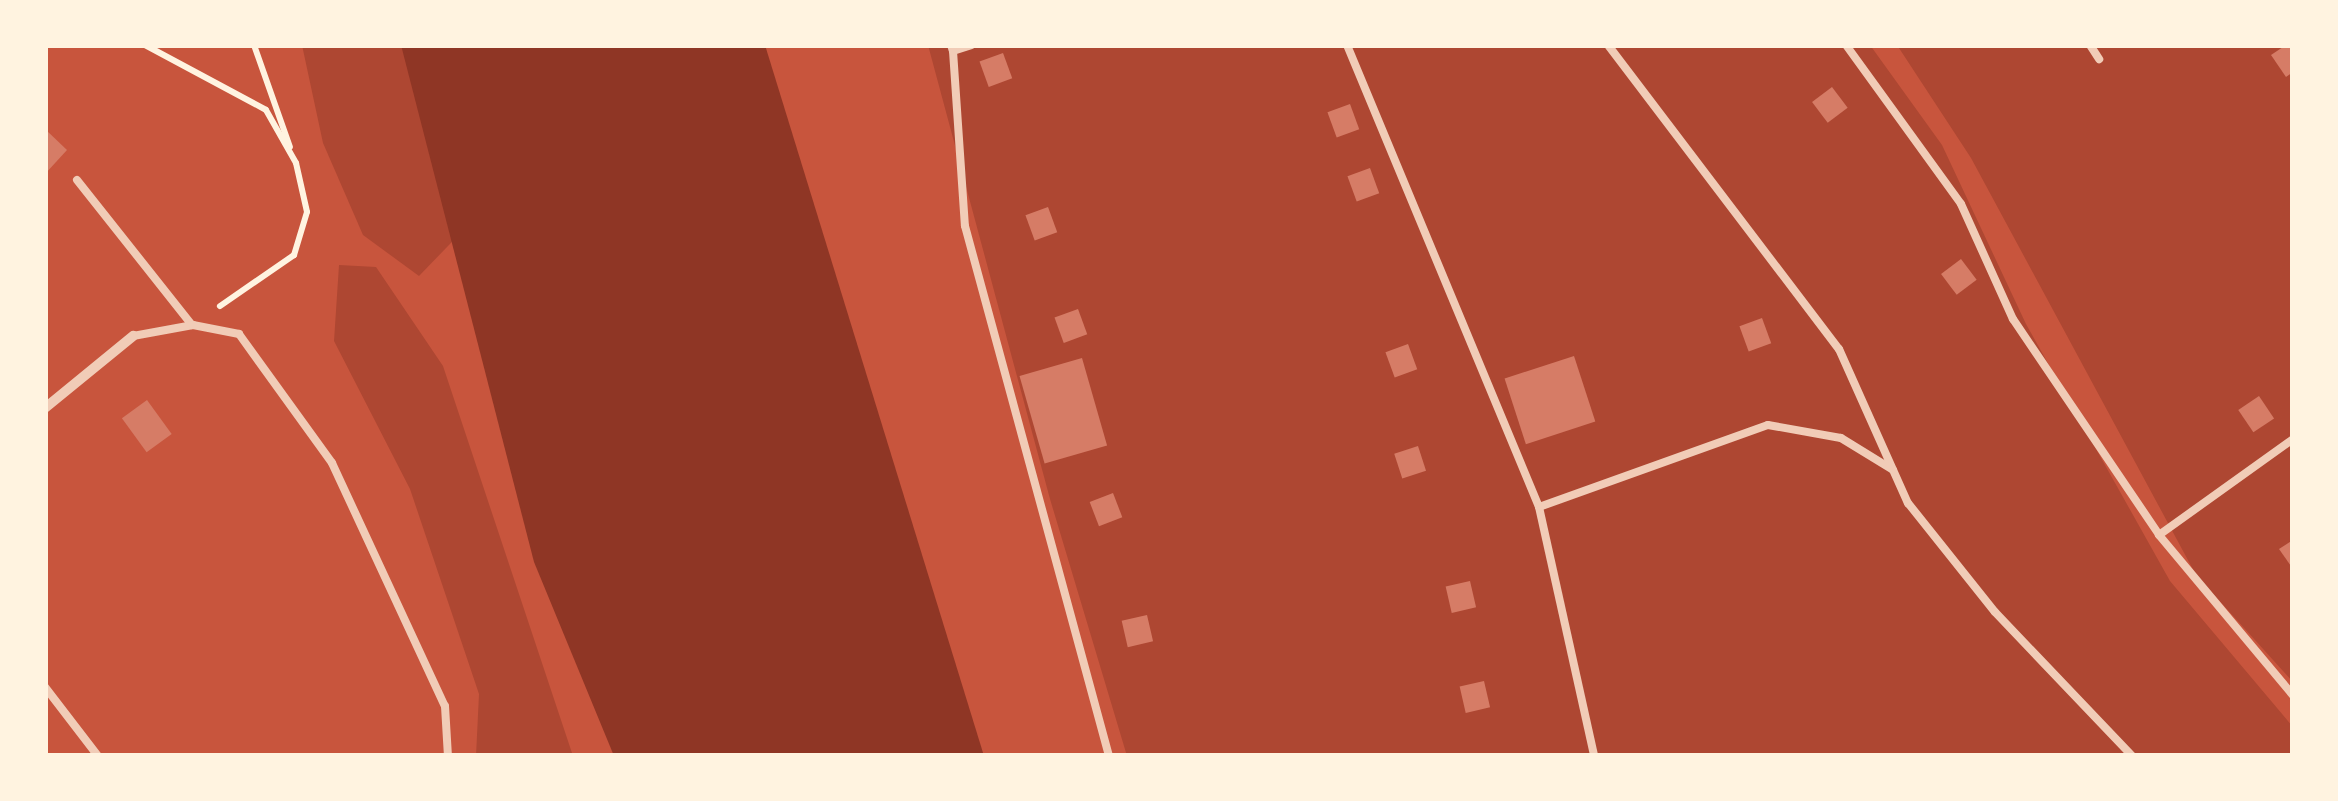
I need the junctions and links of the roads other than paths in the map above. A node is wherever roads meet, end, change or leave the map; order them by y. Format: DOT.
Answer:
graph roads {
  1 [pos="971,45"];
  2 [pos="1348,45"];
  3 [pos="1608,45"];
  4 [pos="1846,45"];
  5 [pos="2090,45"];
  6 [pos="952,48"];
  7 [pos="2100,59"];
  8 [pos="76,180"];
  9 [pos="192,325"];
  10 [pos="133,336"];
  11 [pos="45,408"];
  12 [pos="2293,439"];
  13 [pos="1894,470"];
  14 [pos="1539,508"];
  15 [pos="2158,535"];
  16 [pos="45,687"];
  17 [pos="2293,695"];
  18 [pos="98,756"];
  19 [pos="448,756"];
  20 [pos="1110,756"];
  21 [pos="1594,756"];
  22 [pos="2132,756"];
  1 -- 6 [label="lane"];
  2 -- 14 [label="lane"];
  3 -- 13 [label="lane"];
  4 -- 15 [label="lane"];
  5 -- 7 [label="lane"];
  6 -- 20 [label="lane"];
  8 -- 9 [label="lane"];
  9 -- 10 [label="lane"];
  9 -- 19 [label="lane"];
  10 -- 11 [label="street"];
  12 -- 15 [label="lane"];
  13 -- 14 [label="lane"];
  13 -- 22 [label="lane"];
  14 -- 21 [label="lane"];
  15 -- 17 [label="lane"];
  16 -- 18 [label="lane"];
}
